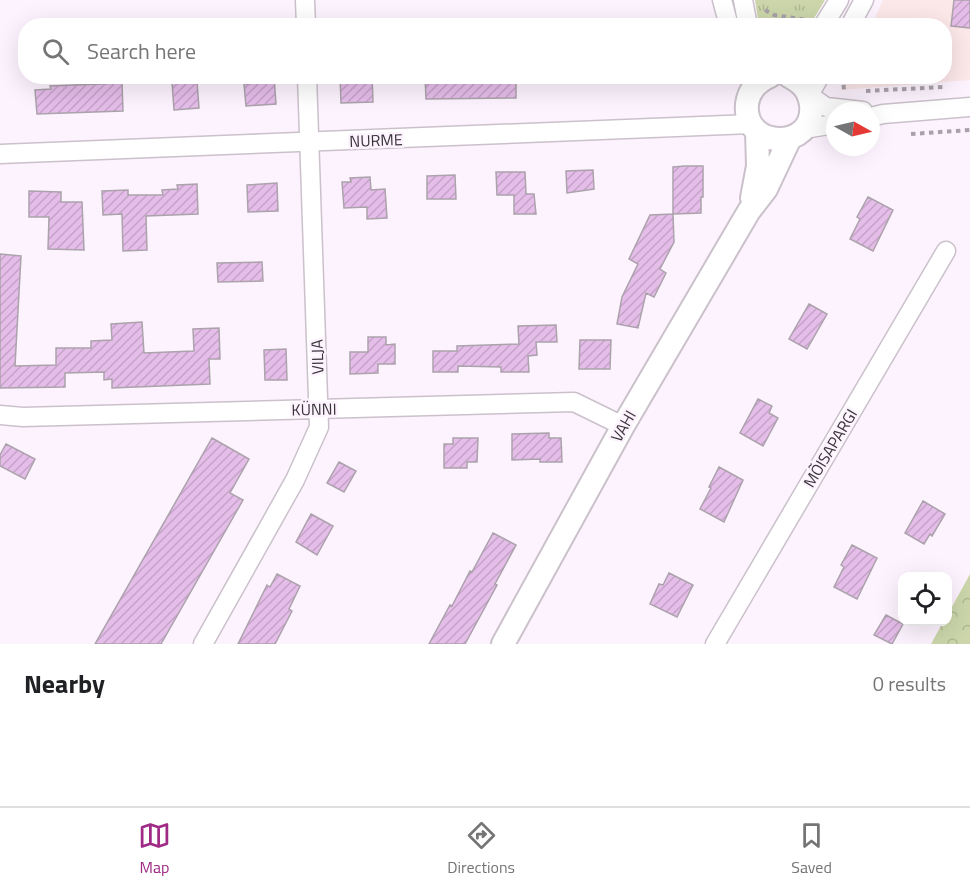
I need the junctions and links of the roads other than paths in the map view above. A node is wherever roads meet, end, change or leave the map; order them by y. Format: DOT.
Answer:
graph roads {
  1 [pos="305,0"];
  2 [pos="722,0"];
  3 [pos="743,0"];
  4 [pos="839,0"];
  5 [pos="864,0"];
  6 [pos="306,18"];
  7 [pos="727,18"];
  8 [pos="746,18"];
  9 [pos="823,18"];
  10 [pos="854,18"];
  11 [pos="308,84"];
  12 [pos="749,84"];
  13 [pos="815,86"];
  14 [pos="826,107"];
  15 [pos="970,107"];
  16 [pos="880,115"];
  17 [pos="826,126"];
  18 [pos="754,128"];
  19 [pos="797,134"];
  20 [pos="310,142"];
  21 [pos="0,154"];
  22 [pos="749,211"];
  23 [pos="946,251"];
  24 [pos="319,409"];
  25 [pos="0,415"];
  26 [pos="623,426"];
  27 [pos="203,644"];
  28 [pos="503,644"];
  29 [pos="715,644"];
  1 -- 6 [label="street"];
  2 -- 7 [label="street"];
  3 -- 8 [label="street"];
  4 -- 9 [label="street"];
  5 -- 10 [label="street"];
  11 -- 20 [label="street, VILJA"];
  12 -- 18 [label="street, VAHI"];
  13 -- 14 [label="street"];
  13 -- 19 [label="street, VAHI"];
  15 -- 16 [label="street"];
  17 -- 19 [label="street"];
  18 -- 19 [label="street"];
  18 -- 20 [label="street, NURME"];
  18 -- 22 [label="street, VAHI"];
  19 -- 22 [label="street, VAHI"];
  20 -- 21 [label="street, NURME"];
  20 -- 24 [label="street, VILJA"];
  22 -- 26 [label="street, VAHI"];
  23 -- 29 [label="street, MÕISAPARGI"];
  24 -- 25 [label="street, KÜNNI"];
  24 -- 26 [label="street, KÜNNI"];
  24 -- 27 [label="street, VILJA"];
  26 -- 28 [label="street, VAHI"];
}
